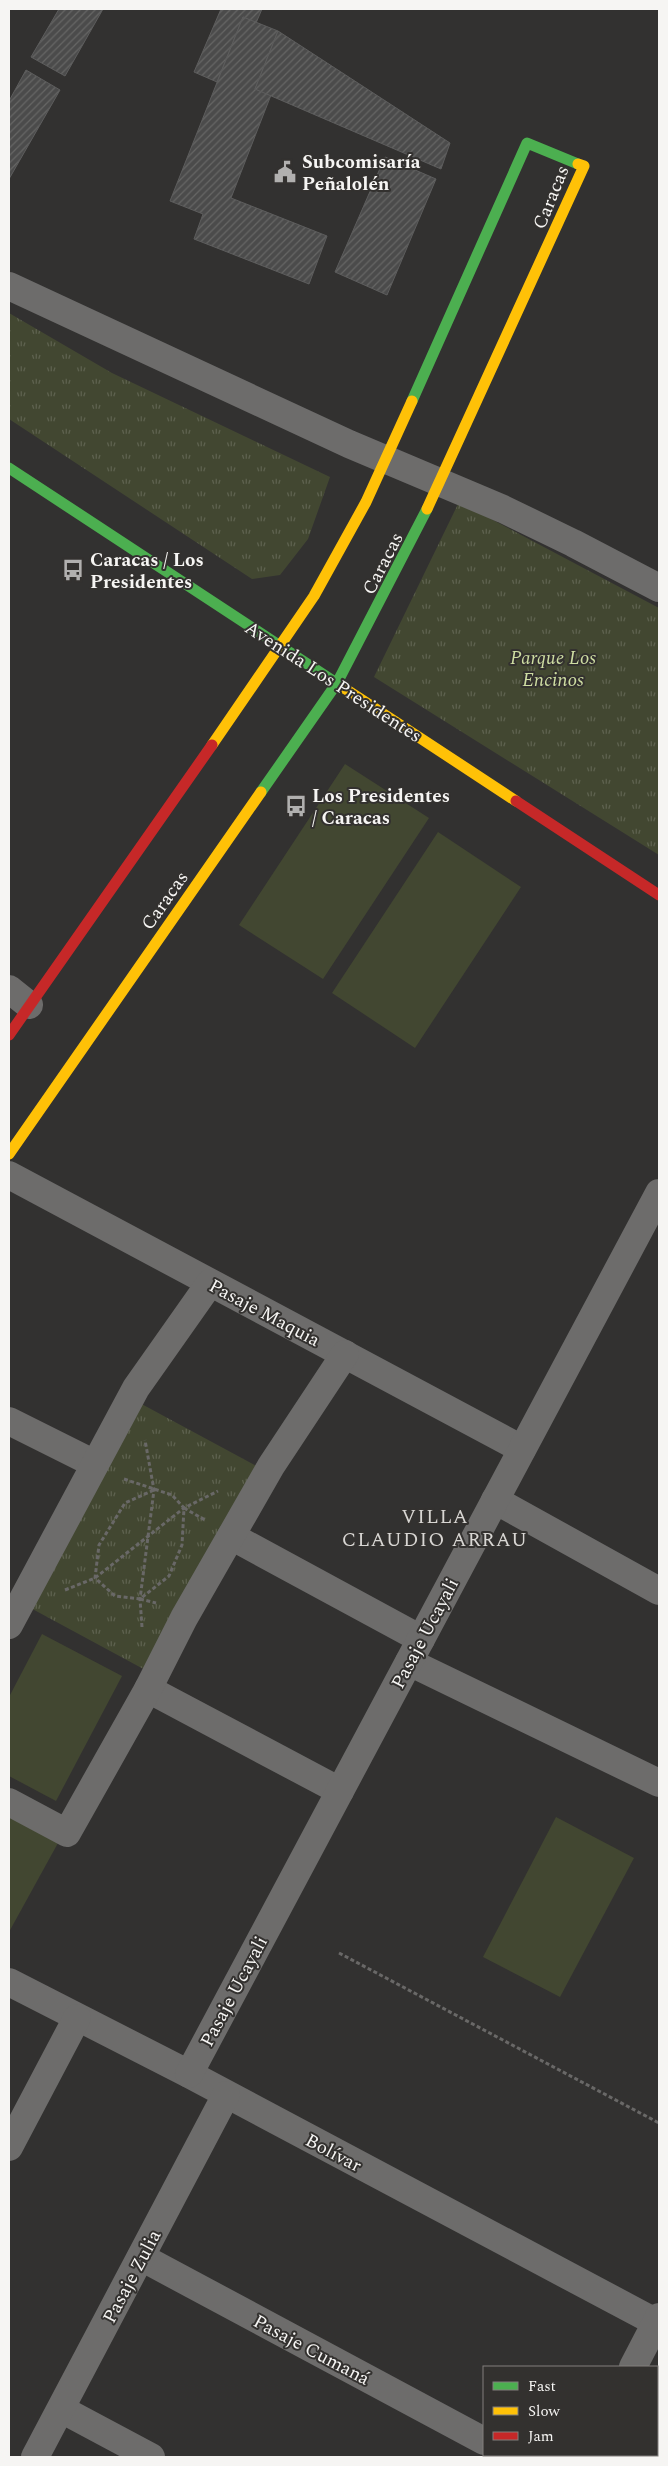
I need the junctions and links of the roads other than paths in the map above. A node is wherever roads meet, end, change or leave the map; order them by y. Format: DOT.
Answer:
graph roads {
  1 [pos="9,286"];
  2 [pos="386,458"];
  3 [pos="9,468"];
  4 [pos="440,482"];
  5 [pos="659,588"];
  6 [pos="282,646"];
  7 [pos="337,683"];
  8 [pos="659,894"];
  9 [pos="19,997"];
  10 [pos="9,1034"];
  11 [pos="9,1154"];
  12 [pos="9,1175"];
  13 [pos="659,1193"];
  14 [pos="210,1283"];
  15 [pos="345,1354"];
  16 [pos="9,1421"];
  17 [pos="522,1449"];
  18 [pos="95,1464"];
  19 [pos="495,1500"];
  20 [pos="231,1536"];
  21 [pos="659,1591"];
  22 [pos="13,1618"];
  23 [pos="415,1651"];
  24 [pos="148,1689"];
  25 [pos="659,1783"];
  26 [pos="340,1791"];
  27 [pos="9,1802"];
  28 [pos="9,1982"];
  29 [pos="77,2018"];
  30 [pos="188,2074"];
  31 [pos="226,2095"];
  32 [pos="9,2147"];
  33 [pos="141,2257"];
  34 [pos="658,2321"];
  35 [pos="634,2366"];
  36 [pos="61,2409"];
  37 [pos="483,2440"];
  38 [pos="35,2457"];
  39 [pos="151,2457"];
  1 -- 2 [label="street"];
  2 -- 4 [label="street"];
  2 -- 4 [label="street, Caracas"];
  2 -- 6 [label="street, Caracas"];
  3 -- 6 [label="street, Avenida Los Presidentes"];
  4 -- 5 [label="street"];
  4 -- 7 [label="street, Caracas"];
  6 -- 7 [label="street, Avenida Los Presidentes"];
  6 -- 9 [label="street, Caracas"];
  7 -- 8 [label="street, Avenida Los Presidentes"];
  7 -- 11 [label="street, Caracas"];
  9 -- 10 [label="street, Caracas"];
  12 -- 14 [label="street, Pasaje Maquia"];
  13 -- 17 [label="street, Pasaje Ucayali"];
  14 -- 15 [label="street, Pasaje Maquia"];
  14 -- 18 [label="street"];
  15 -- 17 [label="street, Pasaje Maquia"];
  15 -- 20 [label="street"];
  16 -- 18 [label="street"];
  17 -- 19 [label="street, Pasaje Ucayali"];
  18 -- 22 [label="street"];
  19 -- 21 [label="street"];
  19 -- 23 [label="street, Pasaje Ucayali"];
  20 -- 23 [label="street"];
  20 -- 24 [label="street"];
  23 -- 25 [label="street"];
  23 -- 26 [label="street, Pasaje Ucayali"];
  24 -- 26 [label="street"];
  24 -- 27 [label="street"];
  26 -- 30 [label="street, Pasaje Ucayali"];
  28 -- 29 [label="street, Bolívar"];
  29 -- 30 [label="street, Bolívar"];
  29 -- 32 [label="street"];
  30 -- 31 [label="street, Bolívar"];
  31 -- 33 [label="street, Pasaje Zulia"];
  31 -- 34 [label="street, Bolívar"];
  33 -- 36 [label="street, Pasaje Zulia"];
  33 -- 37 [label="street, Pasaje Cumaná"];
  34 -- 35 [label="street"];
  36 -- 38 [label="street, Pasaje Zulia"];
  36 -- 39 [label="street"];
}
